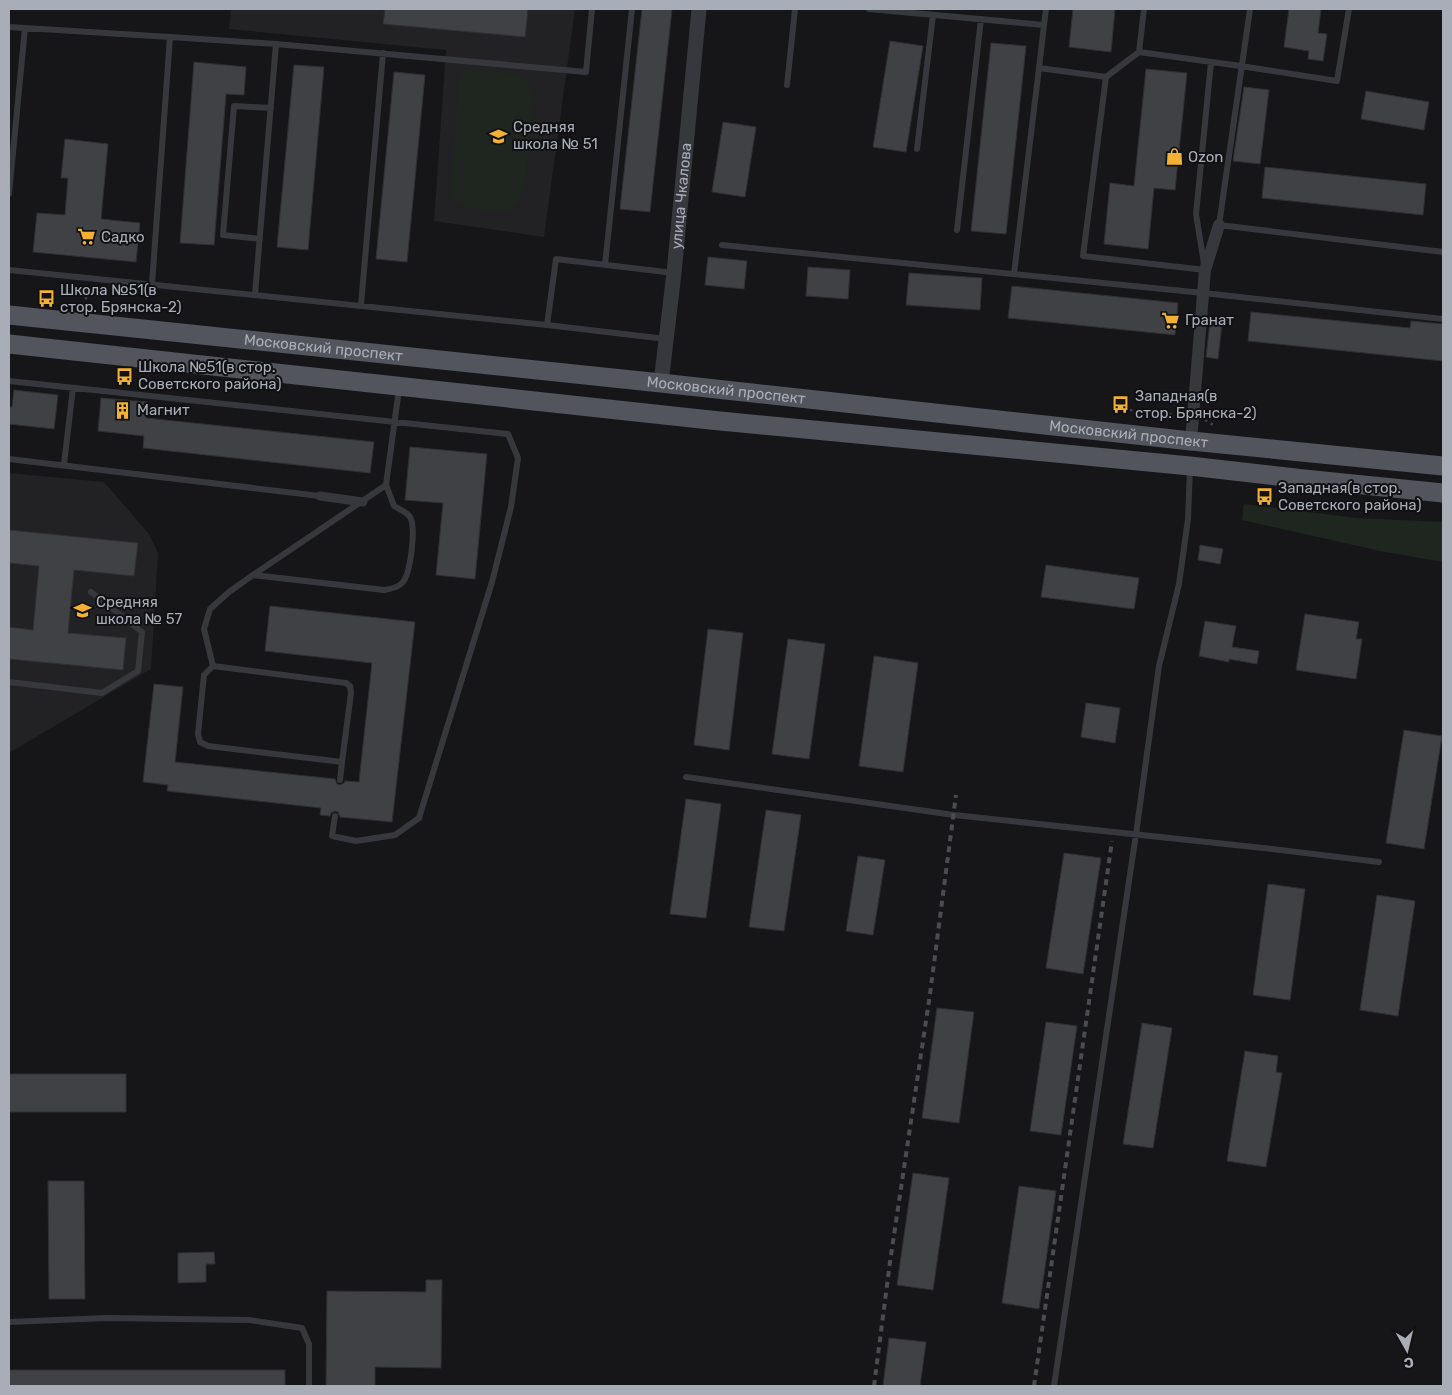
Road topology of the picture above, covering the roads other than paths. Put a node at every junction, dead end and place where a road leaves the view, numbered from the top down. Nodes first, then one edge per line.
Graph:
1 (592, 9) edge
2 (632, 9) edge
3 (699, 9) edge
4 (796, 9) edge
5 (869, 9) edge
6 (1046, 9) edge
7 (1144, 9) edge
8 (1250, 9) edge
9 (1349, 9) edge
10 (933, 15) junction
11 (981, 20) junction
12 (1044, 26) junction
13 (9, 27) edge
14 (25, 28) junction
15 (170, 37) junction
16 (276, 44) junction
17 (1139, 52) junction
18 (383, 53) junction
19 (1212, 62) junction
20 (1241, 66) junction
21 (1039, 68) junction
22 (1106, 77) junction
23 (787, 85) dead end
24 (271, 108) junction
25 (918, 149) dead end
26 (9, 194) edge
27 (1219, 225) junction
28 (957, 230) dead end
29 (260, 238) junction
30 (722, 246) dead end
31 (1443, 252) edge
32 (605, 265) junction
33 (9, 270) edge
34 (1205, 270) junction
35 (674, 272) junction
36 (1014, 274) junction
37 (152, 284) junction
38 (1203, 293) junction
39 (255, 294) junction
40 (361, 305) junction
41 (9, 315) edge
42 (1443, 319) edge
43 (547, 325) junction
44 (667, 339) junction
45 (9, 344) edge
46 (402, 357) junction
47 (9, 381) edge
48 (661, 383) junction
49 (399, 386) junction
50 (73, 388) junction
51 (395, 421) junction
52 (1191, 441) junction
53 (9, 459) edge
54 (64, 464) junction
55 (1190, 466) junction
56 (1443, 466) edge
57 (386, 485) junction
58 (1443, 493) edge
59 (320, 496) joint
60 (363, 502) junction
61 (253, 575) junction
62 (91, 592) dead end
63 (212, 666) junction
64 (9, 682) edge
65 (342, 762) junction
66 (686, 777) dead end
67 (340, 780) dead end
68 (335, 816) dead end
69 (1136, 834) junction
70 (1379, 862) dead end
71 (9, 1322) edge
72 (309, 1386) edge
73 (1054, 1386) edge

1 - 18 lane
2 - 32 lane
3 - 35 street, улица Чкалова
4 - 23 lane
5 - 10 lane
6 - 12 lane
7 - 17 lane
8 - 20 lane
9 - 20 lane
10 - 11 lane
10 - 25 lane
11 - 12 lane
11 - 28 lane
12 - 21 lane
13 - 14 lane
14 - 15 lane
14 - 26 lane
15 - 16 lane
15 - 37 lane
16 - 18 lane
16 - 24 lane
17 - 19 lane
17 - 22 lane
18 - 40 lane
19 - 20 lane
19 - 34 lane
20 - 27 lane
21 - 22 lane
21 - 36 lane
22 - 34 lane
24 - 29 lane
24 - 29 lane
27 - 31 lane
27 - 34 street
29 - 39 lane
30 - 36 lane
32 - 35 lane
32 - 43 lane
33 - 37 lane
34 - 38 street
35 - 44 street, улица Чкалова
36 - 38 lane
37 - 39 lane
38 - 42 lane
38 - 52 street
39 - 40 lane
40 - 43 lane
41 - 46 main road, Московский проспект
43 - 44 lane
44 - 48 street, улица Чкалова
45 - 49 main road, Московский проспект
46 - 48 main road, Московский проспект
46 - 49 main road
47 - 50 lane
48 - 52 main road, Московский проспект
49 - 51 lane
49 - 55 main road, Московский проспект
50 - 51 lane
50 - 54 lane
51 - 57 lane
51 - 68 lane
52 - 56 main road, Московский проспект
53 - 54 lane
54 - 59 lane
55 - 58 main road, Московский проспект
55 - 69 lane
57 - 60 lane
57 - 61 lane
59 - 60 street
60 - 61 lane
61 - 63 lane
62 - 64 lane
63 - 65 lane
63 - 65 lane
65 - 67 lane
66 - 69 lane
69 - 70 lane
69 - 73 lane
71 - 72 lane

